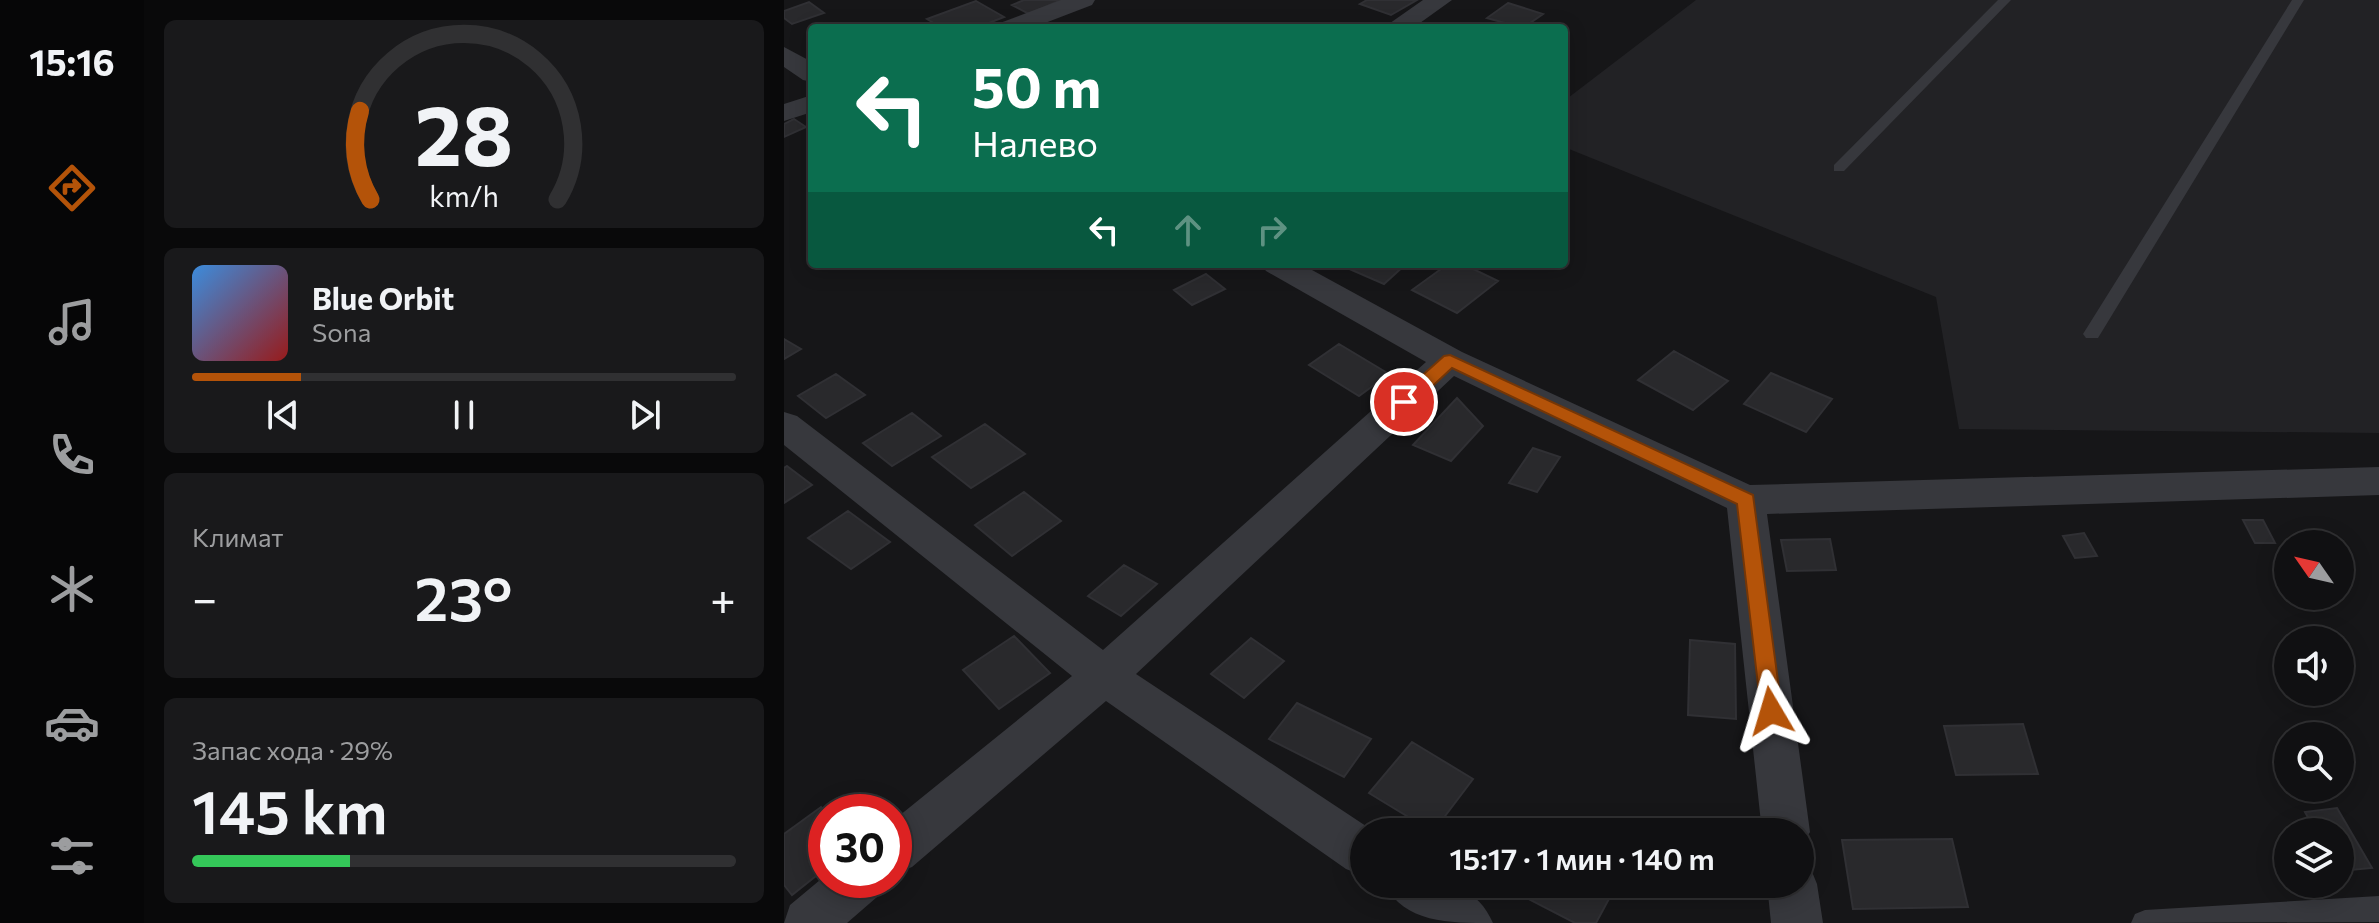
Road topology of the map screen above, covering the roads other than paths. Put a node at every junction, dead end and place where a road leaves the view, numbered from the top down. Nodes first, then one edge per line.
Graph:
1 (1083, 0) edge
2 (1440, 0) edge
3 (2005, 0) edge
4 (2298, 0) edge
5 (1020, 24) edge
6 (1402, 24) edge
7 (784, 55) edge
8 (808, 71) edge
9 (808, 104) edge
10 (784, 113) edge
11 (1839, 168) dead end
12 (1284, 268) edge
13 (2092, 334) dead end
14 (1450, 360) junction
15 (784, 425) edge
16 (2379, 481) edge
17 (1746, 500) junction
18 (1104, 676) junction
19 (1784, 818) edge
20 (912, 836) edge
21 (1350, 843) edge
22 (838, 898) edge
23 (1430, 898) edge
24 (1794, 898) edge
25 (2379, 909) edge
26 (808, 923) edge
27 (1467, 923) edge
28 (1797, 923) edge
29 (2145, 923) edge

1 - 5 street
2 - 6 street
3 - 11 lane
4 - 13 lane
7 - 8 street
9 - 10 street
12 - 14 street
14 - 17 street
14 - 18 street
15 - 18 street
16 - 17 street
17 - 19 street
18 - 20 street
18 - 21 street
22 - 26 street
23 - 27 street
24 - 28 street
25 - 29 lane

